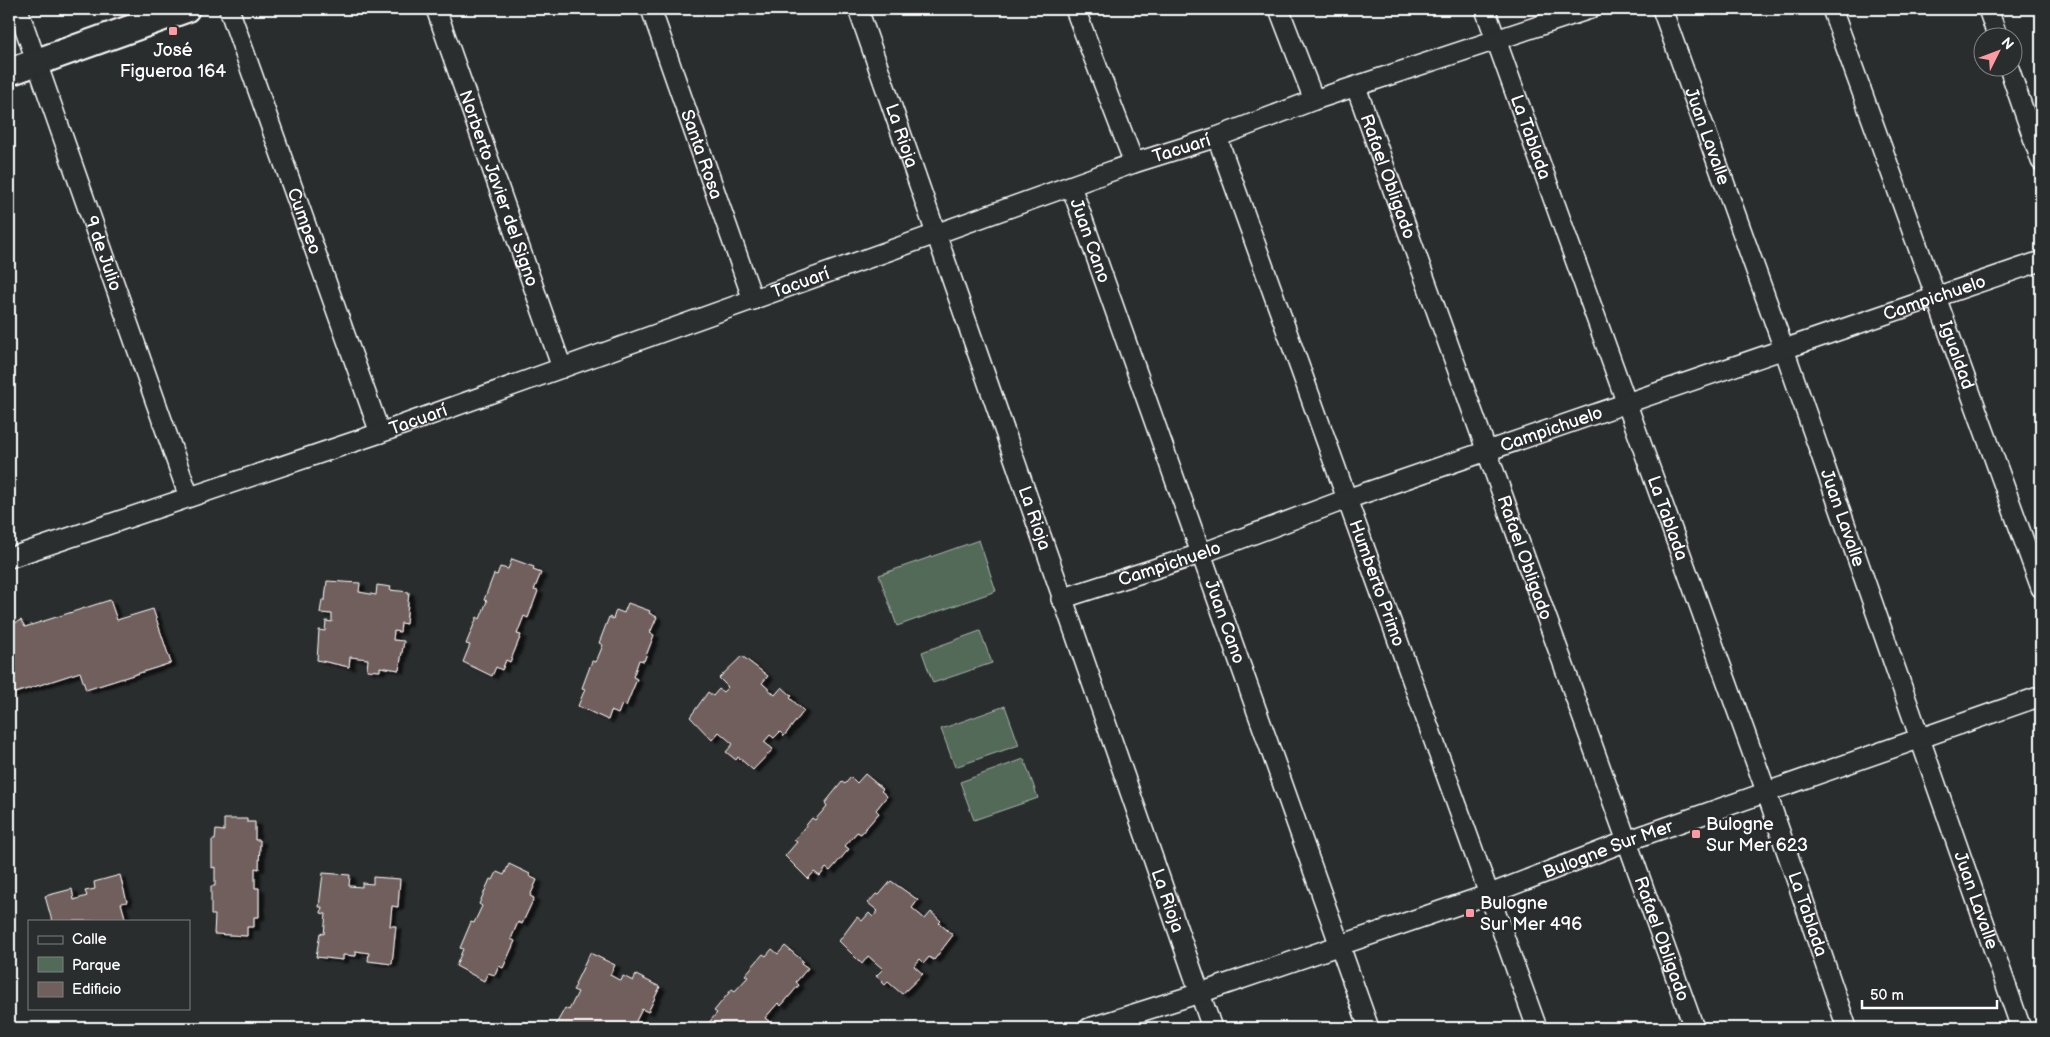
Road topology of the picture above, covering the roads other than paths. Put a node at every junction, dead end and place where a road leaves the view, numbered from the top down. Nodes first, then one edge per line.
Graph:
1 (18, 9) edge
2 (186, 9) edge
3 (230, 9) edge
4 (436, 9) edge
5 (651, 9) edge
6 (858, 9) edge
7 (1075, 9) edge
8 (1279, 9) edge
9 (1485, 9) edge
10 (1590, 9) edge
11 (1662, 9) edge
12 (1832, 9) edge
13 (1988, 9) edge
14 (1995, 28) edge
15 (1496, 42) junction
16 (37, 62) junction
17 (9, 72) edge
18 (2012, 78) edge
19 (1356, 87) junction
20 (1314, 100) junction
21 (1217, 137) junction
22 (2041, 161) edge
23 (1134, 163) junction
24 (1071, 186) junction
25 (935, 235) junction
26 (2041, 261) edge
27 (1936, 297) junction
28 (753, 300) junction
29 (1784, 349) junction
30 (562, 368) junction
31 (1626, 402) junction
32 (380, 433) junction
33 (1488, 450) junction
34 (189, 497) junction
35 (1347, 499) junction
36 (1200, 554) junction
37 (10, 555) edge
38 (2041, 588) edge
39 (1061, 599) junction
40 (2041, 696) edge
41 (1920, 738) junction
42 (1766, 791) junction
43 (1627, 841) junction
44 (1490, 894) junction
45 (1340, 946) junction
46 (1200, 993) junction
47 (1089, 1028) edge
48 (1212, 1028) edge
49 (1369, 1028) edge
50 (1537, 1028) edge
51 (1694, 1028) edge
52 (1847, 1028) edge
53 (2021, 1028) edge

1 - 16 street, 9 de Julio
2 - 16 main road
3 - 32 street, Cumpeo
4 - 30 street, Norberto Javier del Signo
5 - 28 street, Santa Rosa
6 - 25 street, La Rioja
7 - 23 street
8 - 20 street
9 - 15 street, La Tablada
10 - 15 street, Tacuarí
11 - 29 street, Juan Lavalle
12 - 27 street, Igualdad
13 - 14 street
15 - 19 street, Tacuarí
15 - 31 street, La Tablada
16 - 17 main road
16 - 34 street, 9 de Julio
18 - 22 street
19 - 20 street, Tacuarí
19 - 33 street, Rafael Obligado
20 - 21 street, Tacuarí
21 - 23 street, Tacuarí
21 - 35 street, Humberto Primo
23 - 24 street, Tacuarí
24 - 25 street, Tacuarí
24 - 36 street, Juan Cano
25 - 28 street, Tacuarí
25 - 39 street, La Rioja
26 - 27 street, Campichuelo
27 - 29 street, Campichuelo
27 - 38 street, Igualdad
28 - 30 street, Tacuarí
29 - 31 street, Campichuelo
29 - 41 street, Juan Lavalle
30 - 32 street, Tacuarí
31 - 33 street, Campichuelo
31 - 42 street, La Tablada
32 - 34 street, Tacuarí
33 - 35 street, Campichuelo
33 - 43 street, Rafael Obligado
34 - 37 street, Tacuarí
35 - 36 street, Campichuelo
35 - 44 street, Humberto Primo
36 - 39 street, Campichuelo
36 - 45 street, Juan Cano
39 - 46 street, La Rioja
40 - 41 street, Bulogne Sur Mer
41 - 42 street, Bulogne Sur Mer
41 - 53 street, Juan Lavalle
42 - 43 street, Bulogne Sur Mer
42 - 52 street, La Tablada
43 - 44 street, Bulogne Sur Mer
43 - 51 street, Rafael Obligado
44 - 45 street, Bulogne Sur Mer
44 - 50 street, Humberto Primo
45 - 46 street, Bulogne Sur Mer
45 - 49 street, Juan Cano
46 - 47 street, Bulogne Sur Mer
46 - 48 street, La Rioja

